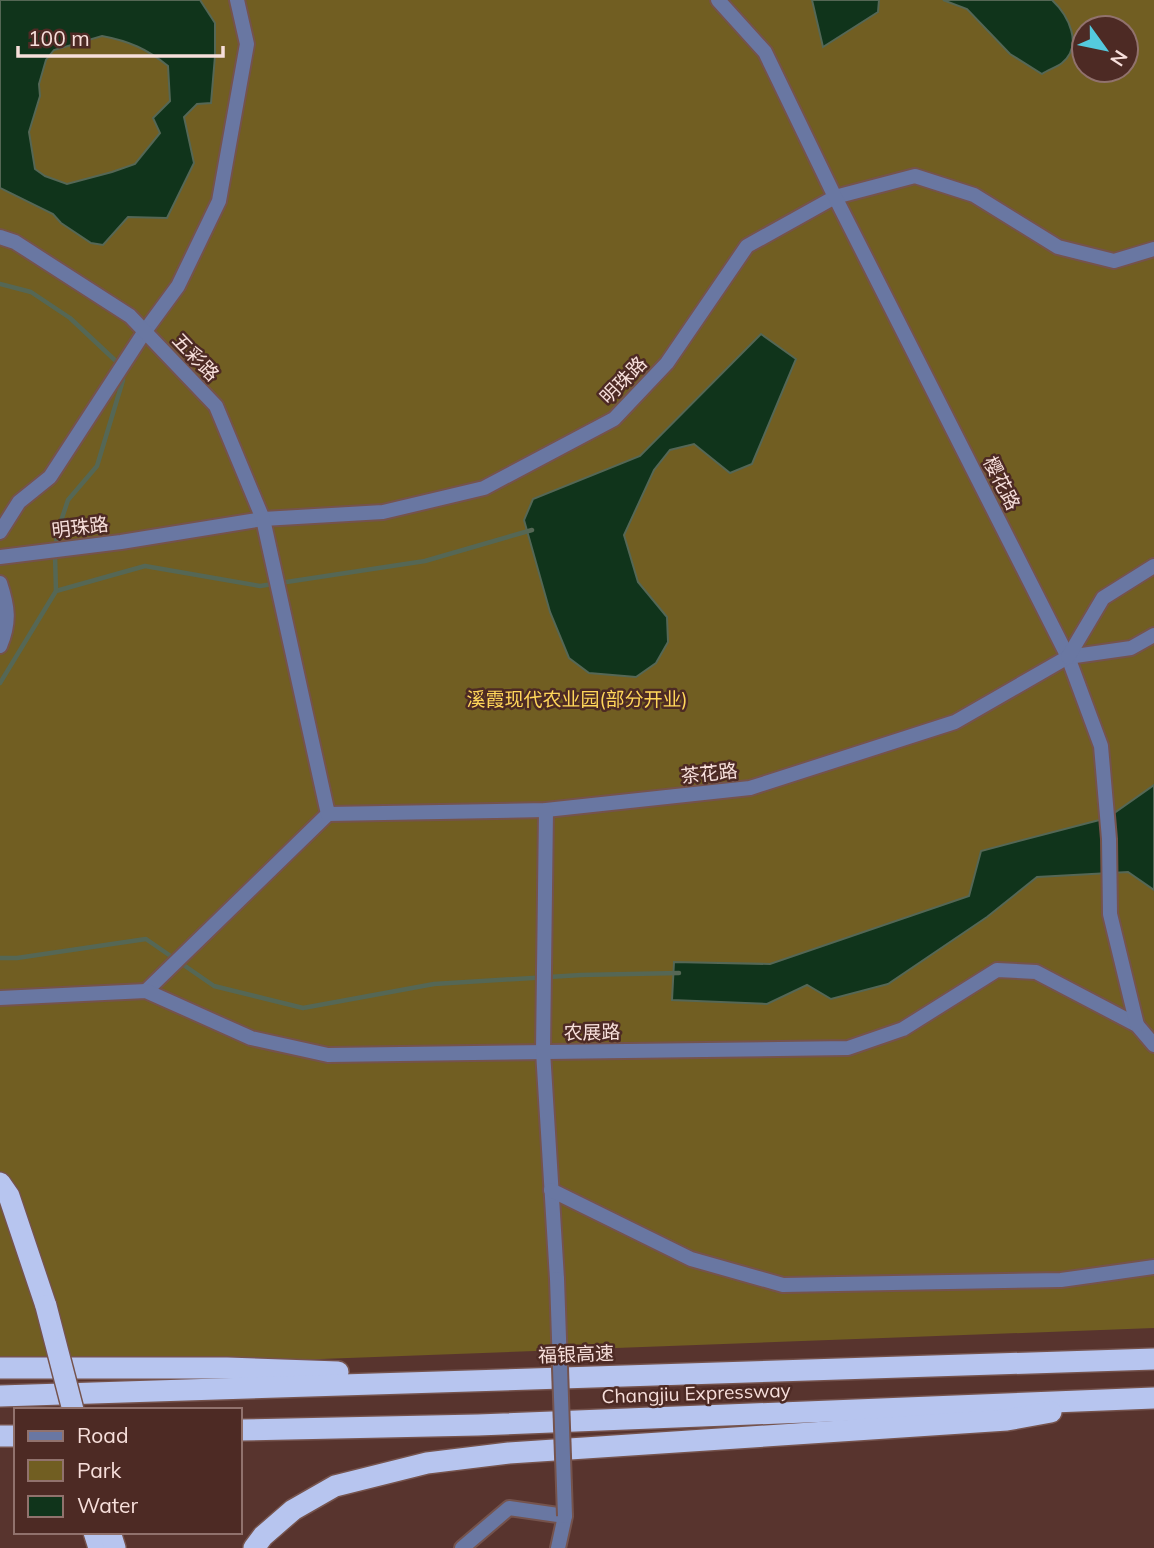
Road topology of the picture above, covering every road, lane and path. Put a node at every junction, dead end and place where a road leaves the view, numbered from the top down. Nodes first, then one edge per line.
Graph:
1 (237, 0) edge
2 (718, 0) edge
3 (835, 197) junction
4 (0, 237) edge
5 (1154, 250) edge
6 (145, 331) junction
7 (263, 519) junction
8 (0, 532) edge
9 (0, 556) edge
10 (1154, 566) edge
11 (0, 583) edge
12 (1154, 635) edge
13 (0, 646) edge
14 (1068, 657) junction
15 (546, 810) junction
16 (328, 814) junction
17 (146, 991) junction
18 (0, 998) edge
19 (1137, 1025) junction
20 (1154, 1045) edge
21 (543, 1051) junction
22 (0, 1182) edge
23 (551, 1190) junction
24 (0, 1214) edge
25 (1154, 1267) edge
26 (39, 1308) junction
27 (1154, 1359) edge
28 (0, 1368) edge
29 (526, 1379) junction
30 (0, 1396) edge
31 (1154, 1398) edge
32 (1120, 1399) junction
33 (59, 1408) edge
34 (72, 1408) edge
35 (242, 1430) edge
36 (565, 1516) junction
37 (254, 1548) edge
38 (462, 1548) edge
39 (558, 1548) edge

1 - 6 street
2 - 3 street, 樱花路
3 - 5 street, 明珠路
3 - 7 street, 明珠路
3 - 14 street, 樱花路
4 - 6 street, 五彩路
6 - 7 street, 五彩路
6 - 8 street
7 - 9 street, 明珠路
7 - 16 street, 五彩路
10 - 14 street
11 - 13 street
12 - 14 street
14 - 15 street, 茶花路
14 - 19 street, 樱花路
15 - 16 street, 茶花路
15 - 21 street
16 - 17 street
17 - 18 street, 农展路
17 - 21 street, 农展路
19 - 20 street, 农展路
19 - 21 street, 农展路
21 - 23 street
22 - 26 highway
23 - 25 street
23 - 36 street, bridge
24 - 26 highway
26 - 33 highway
26 - 34 highway, bridge
27 - 29 highway, 福银高速
28 - 29 highway
29 - 30 highway, 福银高速
31 - 32 highway, Changjiu Expressway
32 - 35 highway, Changjiu Expressway
32 - 37 highway
36 - 38 street
36 - 39 street

